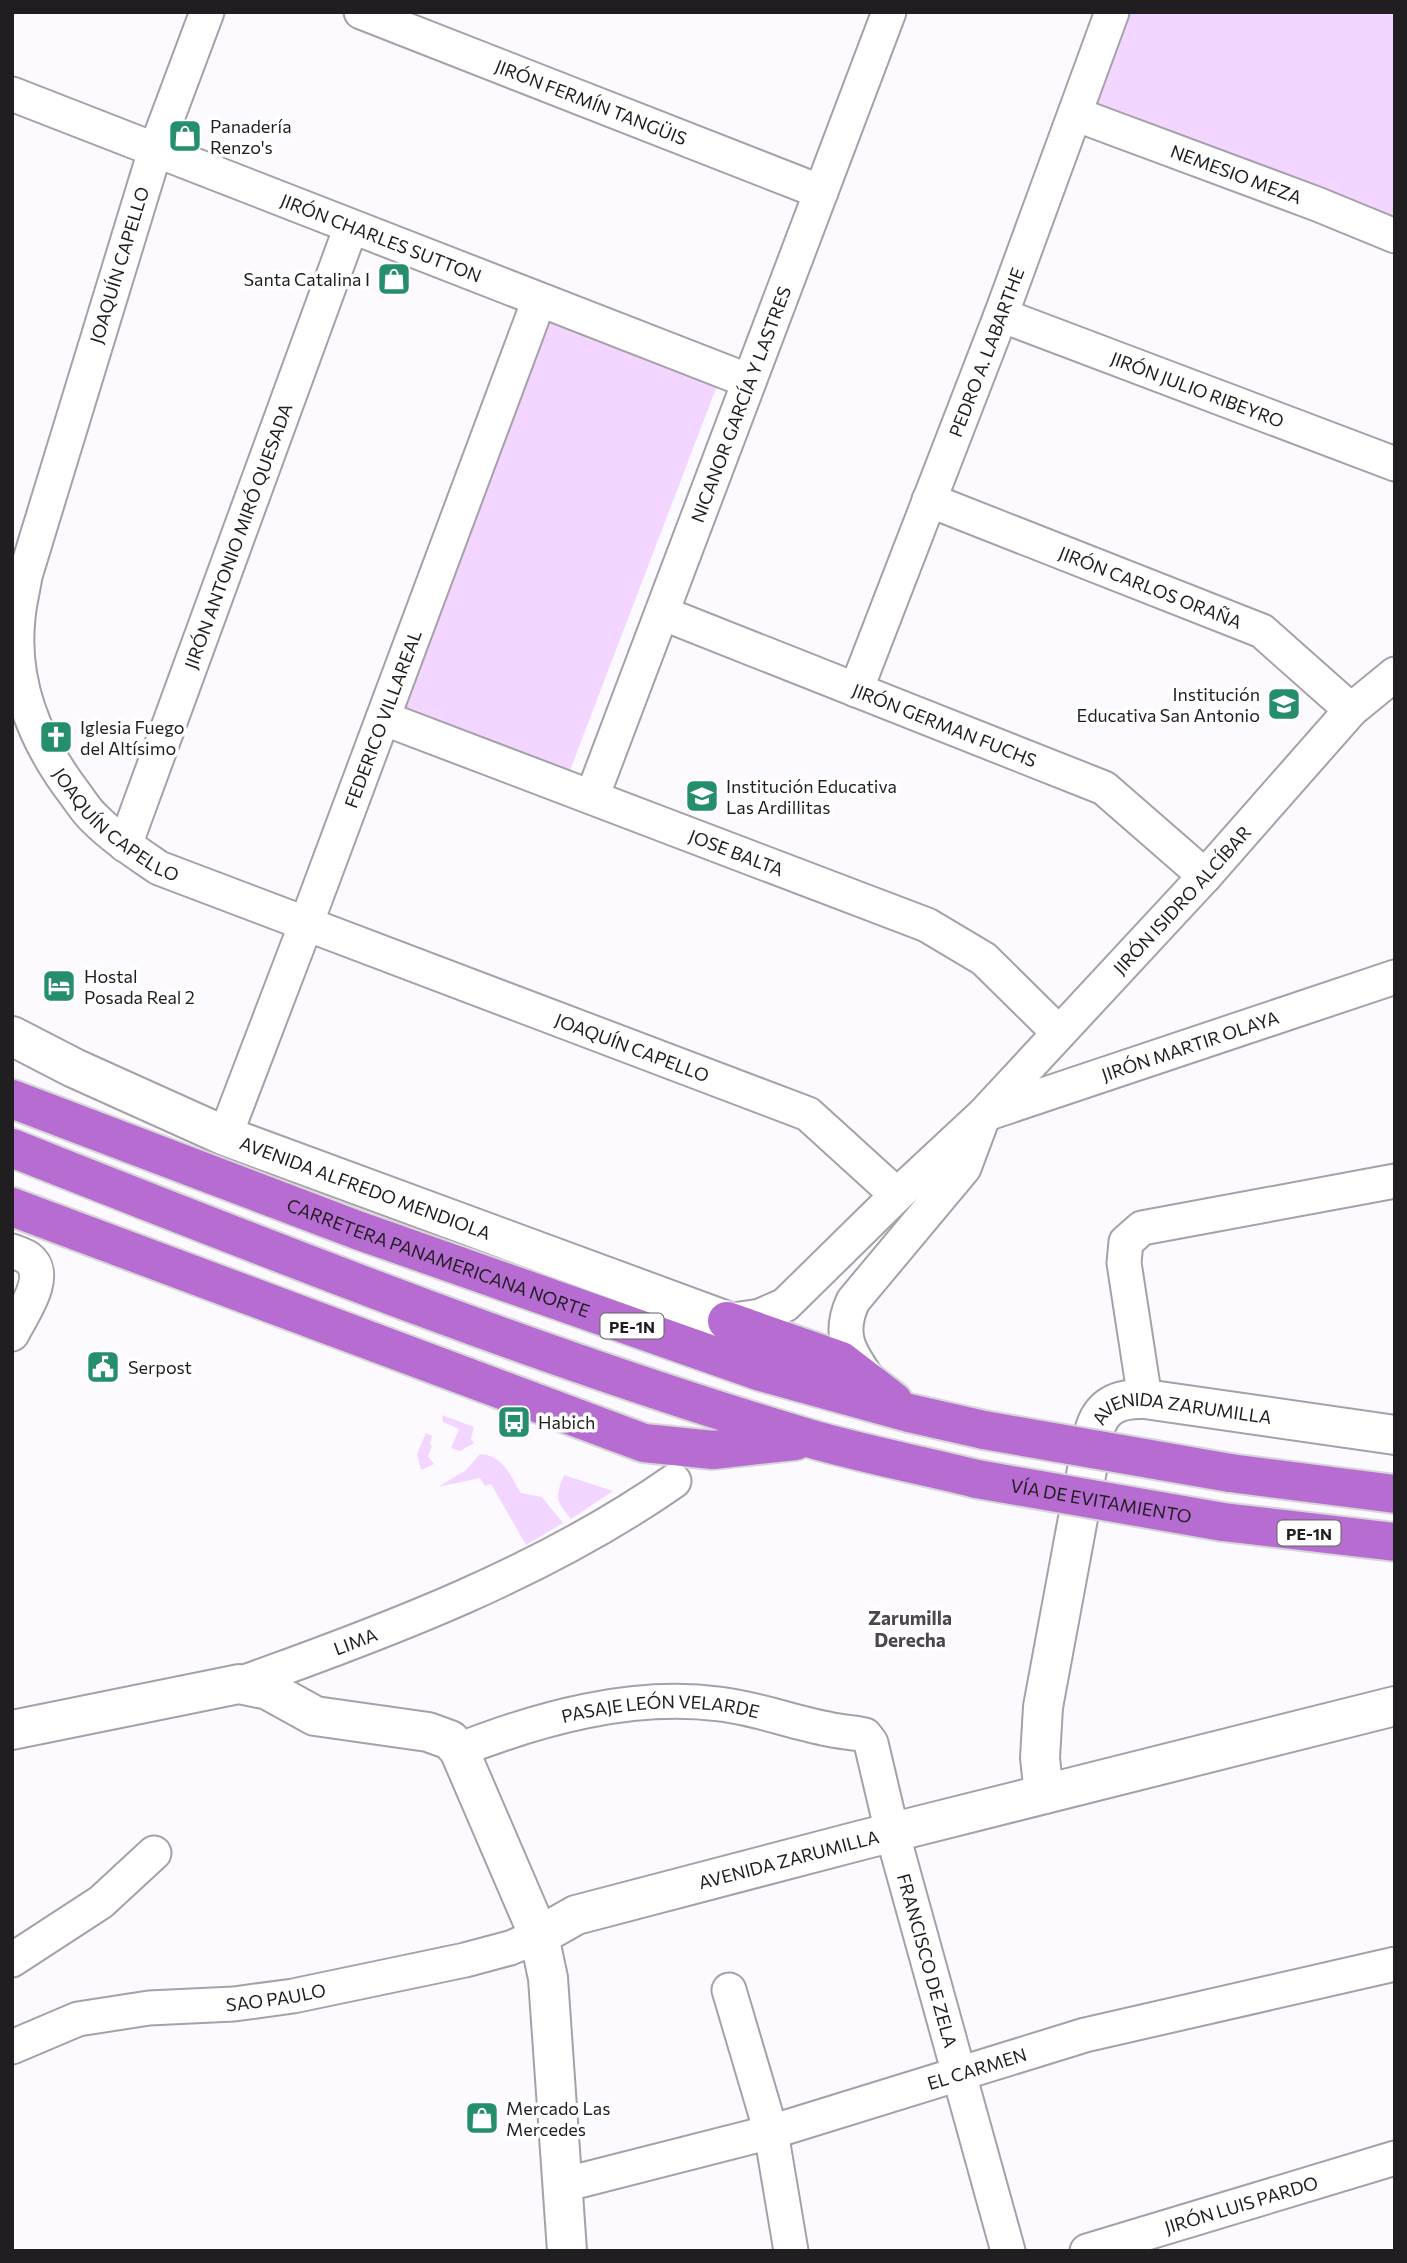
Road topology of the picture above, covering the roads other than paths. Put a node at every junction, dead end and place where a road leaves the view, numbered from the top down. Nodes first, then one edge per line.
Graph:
1 (206, 12) edge
2 (361, 12) edge
3 (888, 12) edge
4 (1112, 12) edge
5 (12, 94) edge
6 (1075, 114) junction
7 (155, 151) junction
8 (821, 192) junction
9 (351, 227) junction
10 (1395, 236) edge
11 (539, 300) junction
12 (1001, 316) junction
13 (749, 381) junction
14 (1395, 464) edge
15 (929, 500) junction
16 (662, 613) junction
17 (1390, 676) edge
18 (856, 690) junction
19 (1351, 710) junction
20 (383, 718) junction
21 (592, 797) junction
22 (125, 845) junction
23 (1205, 876) junction
24 (306, 923) junction
25 (1395, 977) edge
26 (1059, 1033) junction
27 (12, 1036) edge
28 (12, 1100) edge
29 (984, 1115) junction
30 (225, 1136) junction
31 (12, 1148) edge
32 (1395, 1181) edge
33 (897, 1195) junction
34 (12, 1207) edge
35 (12, 1251) edge
36 (727, 1321) junction
37 (12, 1334) edge
38 (873, 1386) junction
39 (1146, 1399) junction
40 (909, 1413) junction
41 (1395, 1435) edge
42 (811, 1439) junction
43 (674, 1481) dead end
44 (1395, 1494) edge
45 (1395, 1542) edge
46 (239, 1684) junction
47 (1395, 1706) edge
48 (12, 1730) edge
49 (864, 1735) joint
50 (459, 1750) junction
51 (1044, 1794) junction
52 (892, 1832) junction
53 (155, 1853) dead end
54 (539, 1936) junction
55 (12, 1960) edge
56 (1395, 1964) edge
57 (729, 1990) dead end
58 (12, 2047) edge
59 (959, 2073) junction
60 (771, 2132) junction
61 (1395, 2158) edge
62 (563, 2185) junction
63 (1149, 2241) edge
64 (567, 2251) edge
65 (791, 2251) edge
66 (1008, 2251) edge
67 (1087, 2251) edge

1 - 7 street, JOAQUÍN CAPELLO
2 - 8 street, JIRÓN FERMÍN TANGÜIS
3 - 8 street, NICANOR GARCÍA Y LASTRES
4 - 6 street, PEDRO A. LABARTHE
5 - 7 street, JIRÓN CHARLES SUTTON
6 - 10 street, NEMESIO MEZA
6 - 12 street, PEDRO A. LABARTHE
7 - 9 street, JIRÓN CHARLES SUTTON
7 - 22 street, JOAQUÍN CAPELLO
8 - 13 street, NICANOR GARCÍA Y LASTRES
9 - 11 street, JIRÓN CHARLES SUTTON
9 - 22 street, JIRÓN ANTONIO MIRÓ QUESADA
11 - 13 street, JIRÓN CHARLES SUTTON
11 - 20 street, FEDERICO VILLAREAL
12 - 14 street, JIRÓN JULIO RIBEYRO
12 - 15 street, PEDRO A. LABARTHE
13 - 16 street, NICANOR GARCÍA Y LASTRES
15 - 18 street, PEDRO A. LABARTHE
15 - 19 street, JIRÓN CARLOS ORAÑA
16 - 18 street, JIRÓN GERMAN FUCHS
16 - 21 street, NICANOR GARCÍA Y LASTRES
17 - 19 street, JIRÓN ISIDRO ALCÍBAR
18 - 23 street, JIRÓN GERMAN FUCHS
19 - 23 street, JIRÓN ISIDRO ALCÍBAR
20 - 21 street, JOSE BALTA
20 - 24 street, FEDERICO VILLAREAL
21 - 26 street, JOSE BALTA
22 - 24 street, JOAQUÍN CAPELLO
23 - 26 street, JIRÓN ISIDRO ALCÍBAR
24 - 30 street, FEDERICO VILLAREAL
24 - 33 street, JOAQUÍN CAPELLO
25 - 29 street, JIRÓN MARTIR OLAYA
26 - 29 street, JIRÓN ISIDRO ALCÍBAR
27 - 30 main road, AVENIDA ALFREDO MENDIOLA
28 - 40 highway, CARRETERA PANAMERICANA NORTE / PE-1N
29 - 33 street, JIRÓN ISIDRO ALCÍBAR
29 - 38 street, JIRÓN ISIDRO ALCÍBAR
30 - 36 main road, AVENIDA ALFREDO MENDIOLA
31 - 42 highway, PE-1N
32 - 39 street
33 - 36 street, JIRÓN ISIDRO ALCÍBAR
34 - 42 highway
35 - 37 street
36 - 38 highway
38 - 40 highway
39 - 41 main road, AVENIDA ZARUMILLA
39 - 51 main road, AVENIDA ZARUMILLA
40 - 44 highway, PE-1N, bridge
42 - 45 highway, VÍA DE EVITAMIENTO / PE-1N, bridge
43 - 46 street, LIMA
46 - 48 main road, LIMA
46 - 50 main road
47 - 51 main road, AVENIDA ZARUMILLA
49 - 50 street, PASAJE LEÓN VELARDE
49 - 52 street, FRANCISCO DE ZELA
50 - 54 main road
51 - 52 main road, AVENIDA ZARUMILLA
52 - 54 main road, AVENIDA ZARUMILLA
52 - 59 street, FRANCISCO DE ZELA
53 - 55 street
54 - 58 street, SAO PAULO
54 - 62 main road
56 - 59 street, EL CARMEN
57 - 60 street
59 - 60 street, EL CARMEN
59 - 66 street, FRANCISCO DE ZELA
60 - 62 street, EL CARMEN
60 - 65 street
61 - 63 street, JIRÓN LUIS PARDO
62 - 64 main road
63 - 67 street, JIRÓN LUIS PARDO

